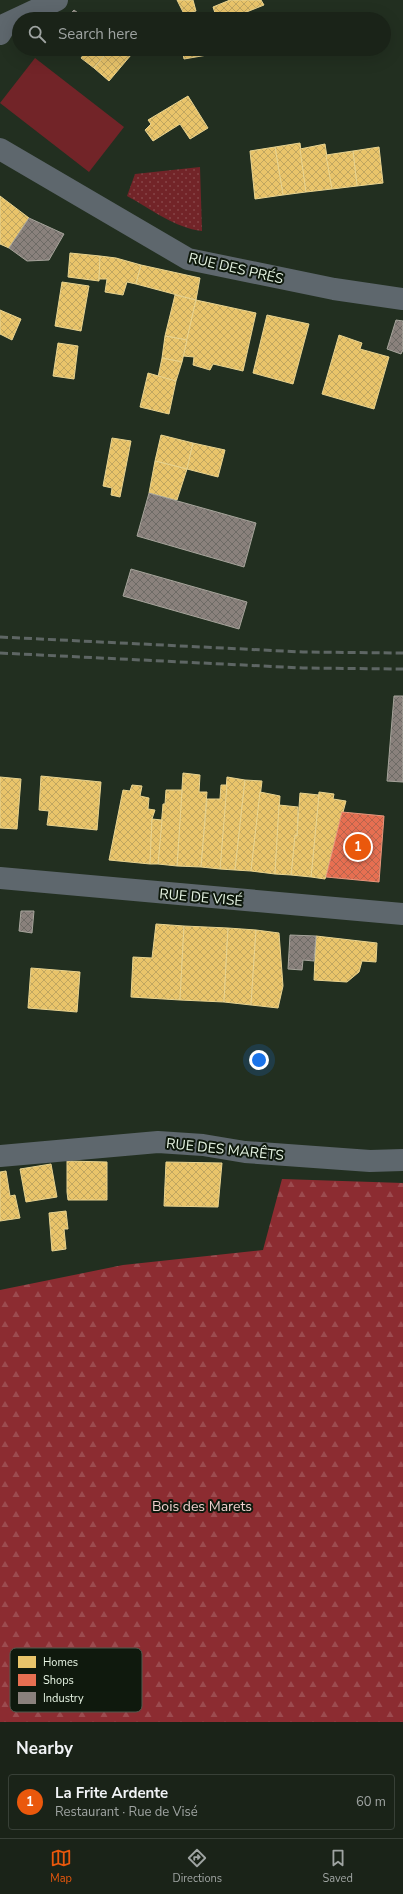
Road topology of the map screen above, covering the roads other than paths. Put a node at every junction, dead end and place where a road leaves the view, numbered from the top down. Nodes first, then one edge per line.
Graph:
1 (57, 0) edge
2 (33, 12) edge
3 (12, 23) edge
4 (2, 28) edge
5 (0, 149) edge
6 (403, 299) edge
7 (0, 878) edge
8 (403, 914) edge
9 (0, 1156) edge
10 (403, 1160) edge

1 - 2 street
3 - 4 street
5 - 6 street, RUE DES PRÉS
7 - 8 street, RUE DE VISÉ
9 - 10 street, RUE DES MARÊTS

